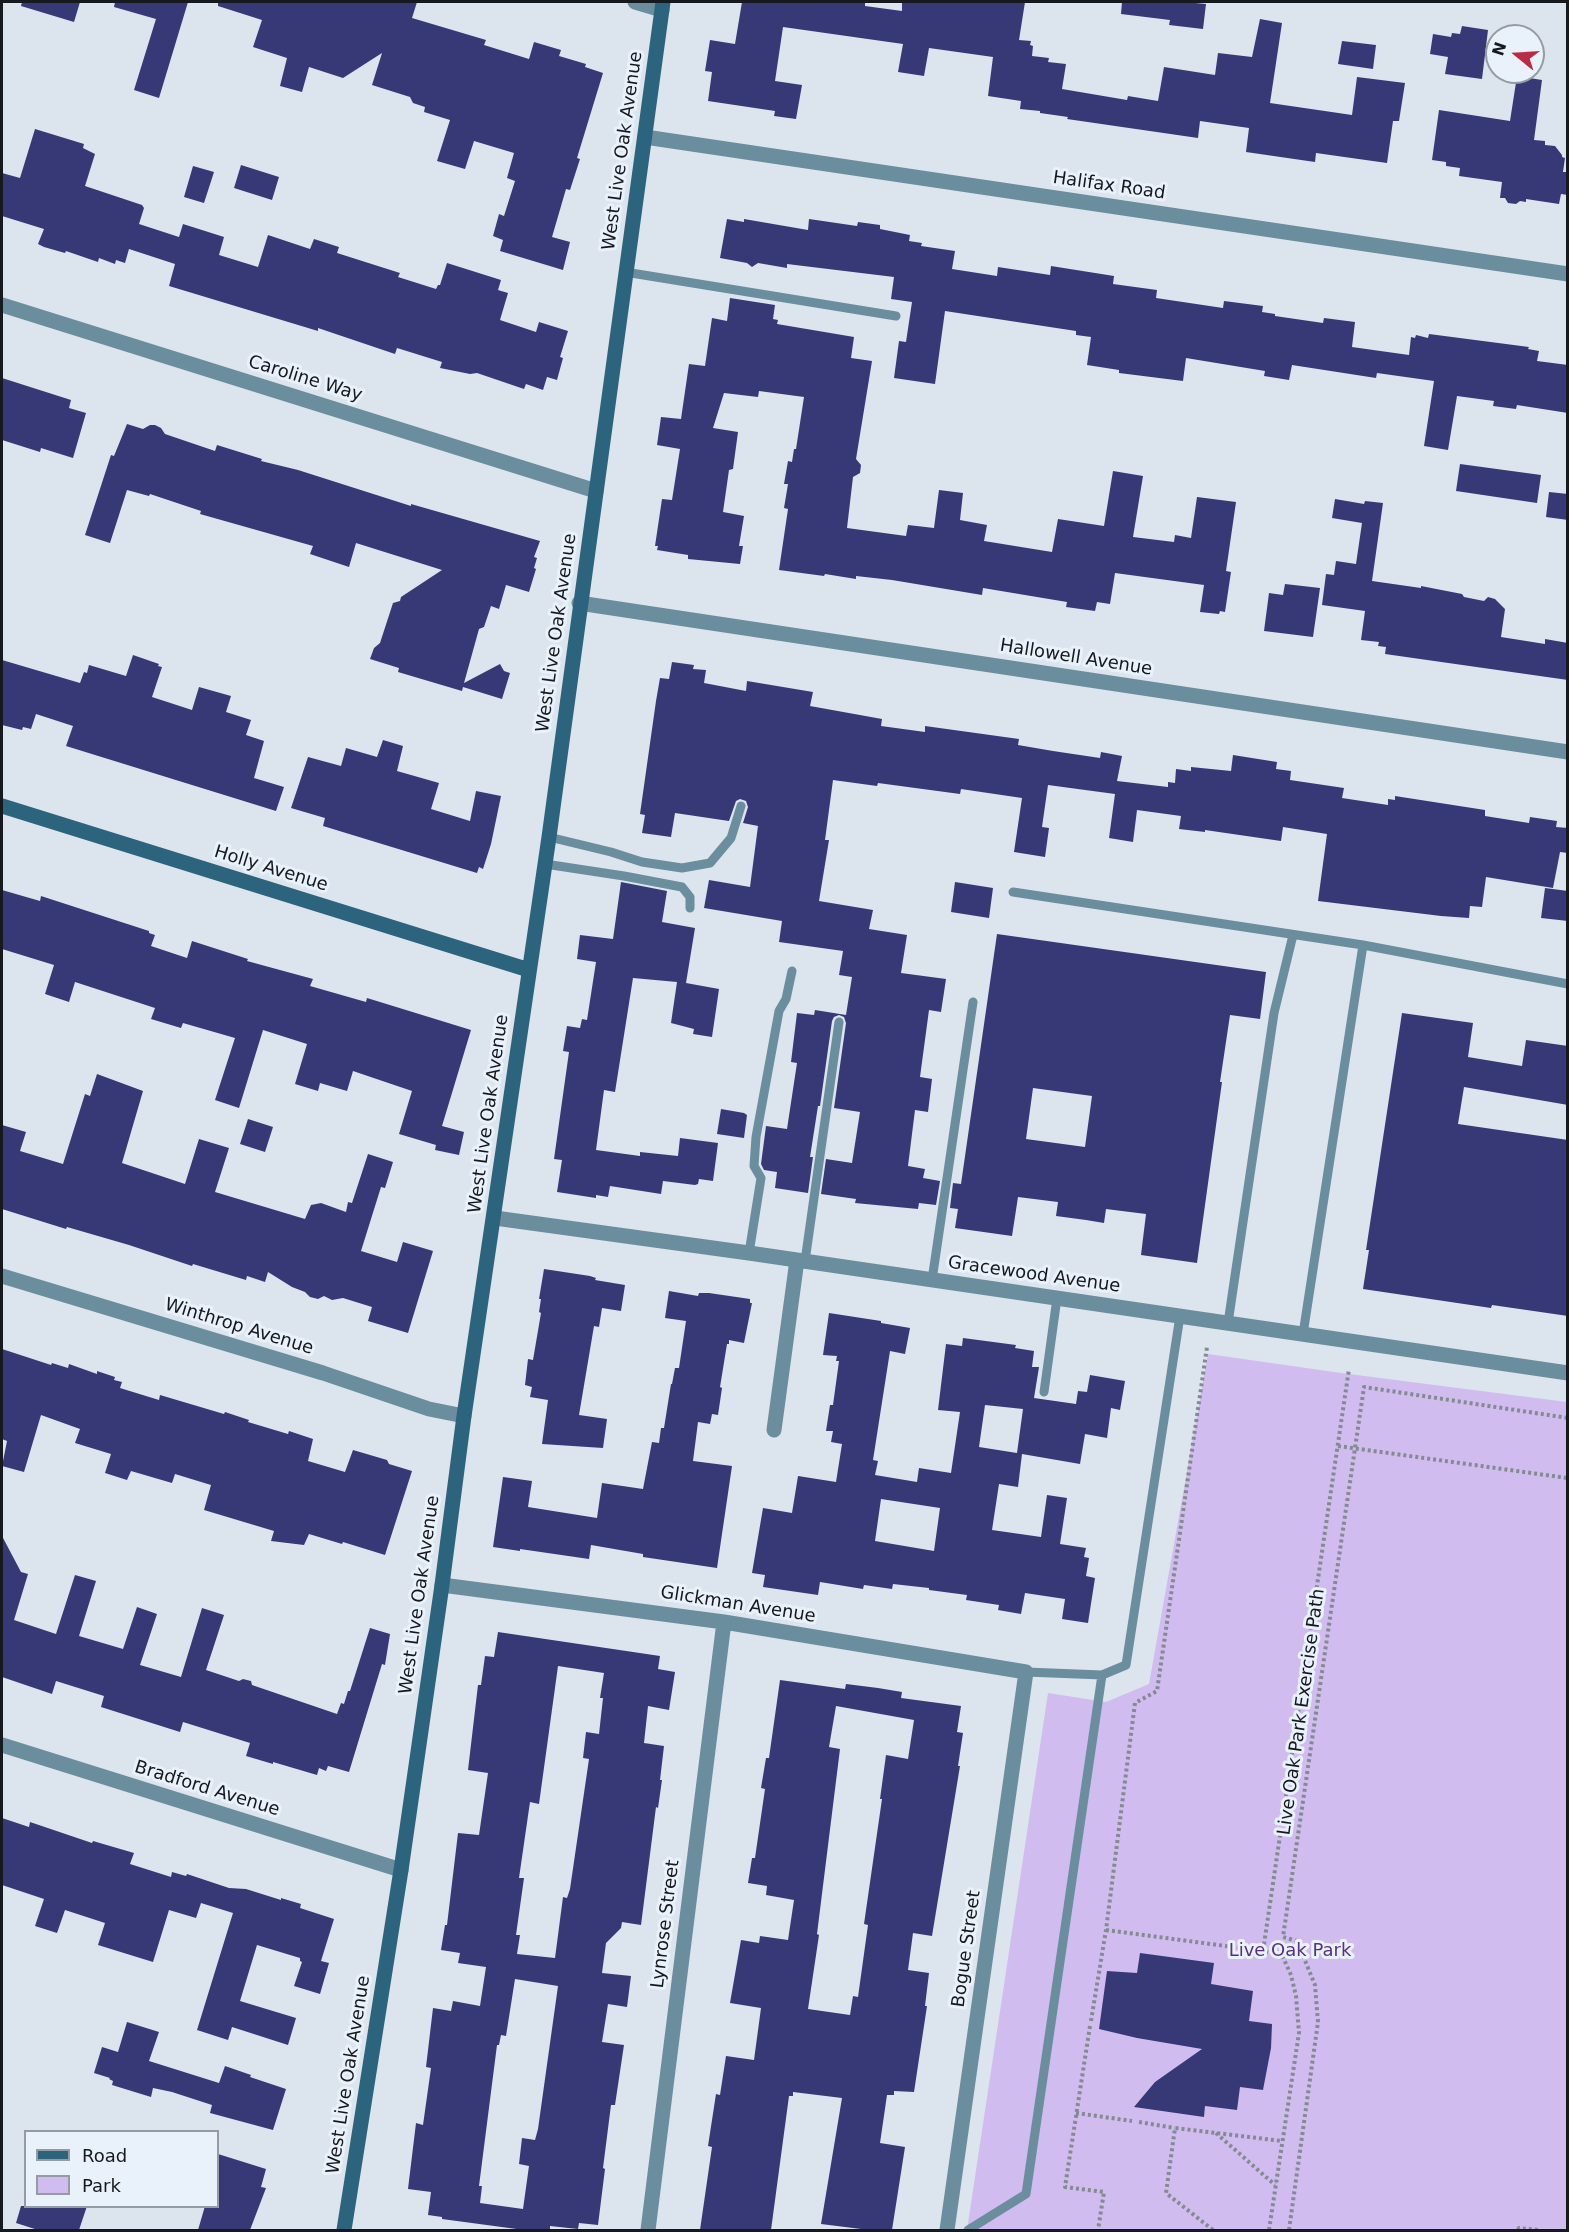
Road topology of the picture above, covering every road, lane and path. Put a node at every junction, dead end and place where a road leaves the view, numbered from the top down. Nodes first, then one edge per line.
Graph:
1 (635, 2) edge
2 (663, 6) edge
3 (645, 137) junction
4 (626, 272) junction
5 (1568, 274) edge
6 (2, 305) edge
7 (896, 316) dead end
8 (596, 490) junction
9 (579, 603) junction
10 (1568, 752) edge
11 (2, 806) edge
12 (741, 806) dead end
13 (549, 837) junction
14 (545, 864) junction
15 (1013, 892) dead end
16 (690, 908) dead end
17 (1293, 935) junction
18 (1363, 945) junction
19 (529, 970) junction
20 (792, 971) dead end
21 (1568, 984) edge
22 (973, 1002) dead end
23 (839, 1022) dead end
24 (495, 1218) junction
25 (749, 1253) junction
26 (801, 1260) junction
27 (2, 1276) edge
28 (932, 1280) junction
29 (1058, 1298) junction
30 (1180, 1316) junction
31 (1228, 1323) junction
32 (1303, 1334) junction
33 (1206, 1347) dead end
34 (1349, 1369) dead end
35 (1568, 1373) edge
36 (1044, 1392) dead end
37 (464, 1416) junction
38 (1568, 1418) edge
39 (774, 1430) dead end
40 (1338, 1446) junction
41 (1355, 1449) junction
42 (1567, 1478) edge
43 (442, 1585) junction
44 (724, 1622) junction
45 (1026, 1672) junction
46 (1102, 1675) junction
47 (2, 1745) edge
48 (401, 1870) junction
49 (1106, 1930) junction
50 (1263, 1952) junction
51 (1076, 2114) junction
52 (1132, 2121) dead end
53 (1139, 2122) dead end
54 (1175, 2128) junction
55 (1215, 2133) junction
56 (1282, 2141) junction
57 (1275, 2185) junction
58 (344, 2230) edge
59 (648, 2230) edge
60 (947, 2230) edge
61 (968, 2230) edge
62 (1098, 2230) edge
63 (1213, 2230) edge
64 (1269, 2230) edge
65 (1289, 2230) edge
66 (1518, 2230) edge
67 (1539, 2230) edge

1 - 2 street
2 - 3 street, West Live Oak Avenue
3 - 4 street, West Live Oak Avenue
3 - 5 street, Halifax Road
4 - 7 lane
4 - 8 street, West Live Oak Avenue
6 - 8 street, Caroline Way
8 - 9 street, West Live Oak Avenue
9 - 10 street, Hallowell Avenue
9 - 13 street, West Live Oak Avenue
11 - 19 street, Holly Avenue
12 - 13 lane
13 - 14 street, West Live Oak Avenue
14 - 16 lane
14 - 19 street, West Live Oak Avenue
15 - 17 lane
17 - 18 lane
17 - 31 lane
18 - 21 lane
18 - 32 lane
19 - 24 street, West Live Oak Avenue
20 - 25 lane
22 - 28 lane
23 - 26 lane
24 - 25 street, Gracewood Avenue
24 - 37 street, West Live Oak Avenue
25 - 26 street, Gracewood Avenue
26 - 28 street, Gracewood Avenue
26 - 39 street
27 - 37 street, Winthrop Avenue
28 - 29 street, Gracewood Avenue
29 - 30 street, Gracewood Avenue
29 - 36 lane
30 - 31 street, Gracewood Avenue
30 - 46 lane
31 - 32 street, Gracewood Avenue
32 - 35 street, Gracewood Avenue
33 - 49 path
34 - 40 path
37 - 43 street, West Live Oak Avenue
38 - 41 path, Live Oak Park Exercise Path
40 - 41 path
40 - 50 path
41 - 42 path
41 - 65 path, Live Oak Park Exercise Path
43 - 44 street, Glickman Avenue
43 - 48 street, West Live Oak Avenue
44 - 45 street, Glickman Avenue
44 - 59 street, Lynrose Street
45 - 46 lane
45 - 60 street, Bogue Street
46 - 61 lane
47 - 48 street, Bradford Avenue
48 - 58 street, West Live Oak Avenue
49 - 50 path
49 - 51 path
50 - 56 path
51 - 52 path
51 - 62 path
53 - 54 path
54 - 55 path
54 - 63 path
55 - 56 path
55 - 57 path
56 - 57 path
57 - 64 path
66 - 67 path

